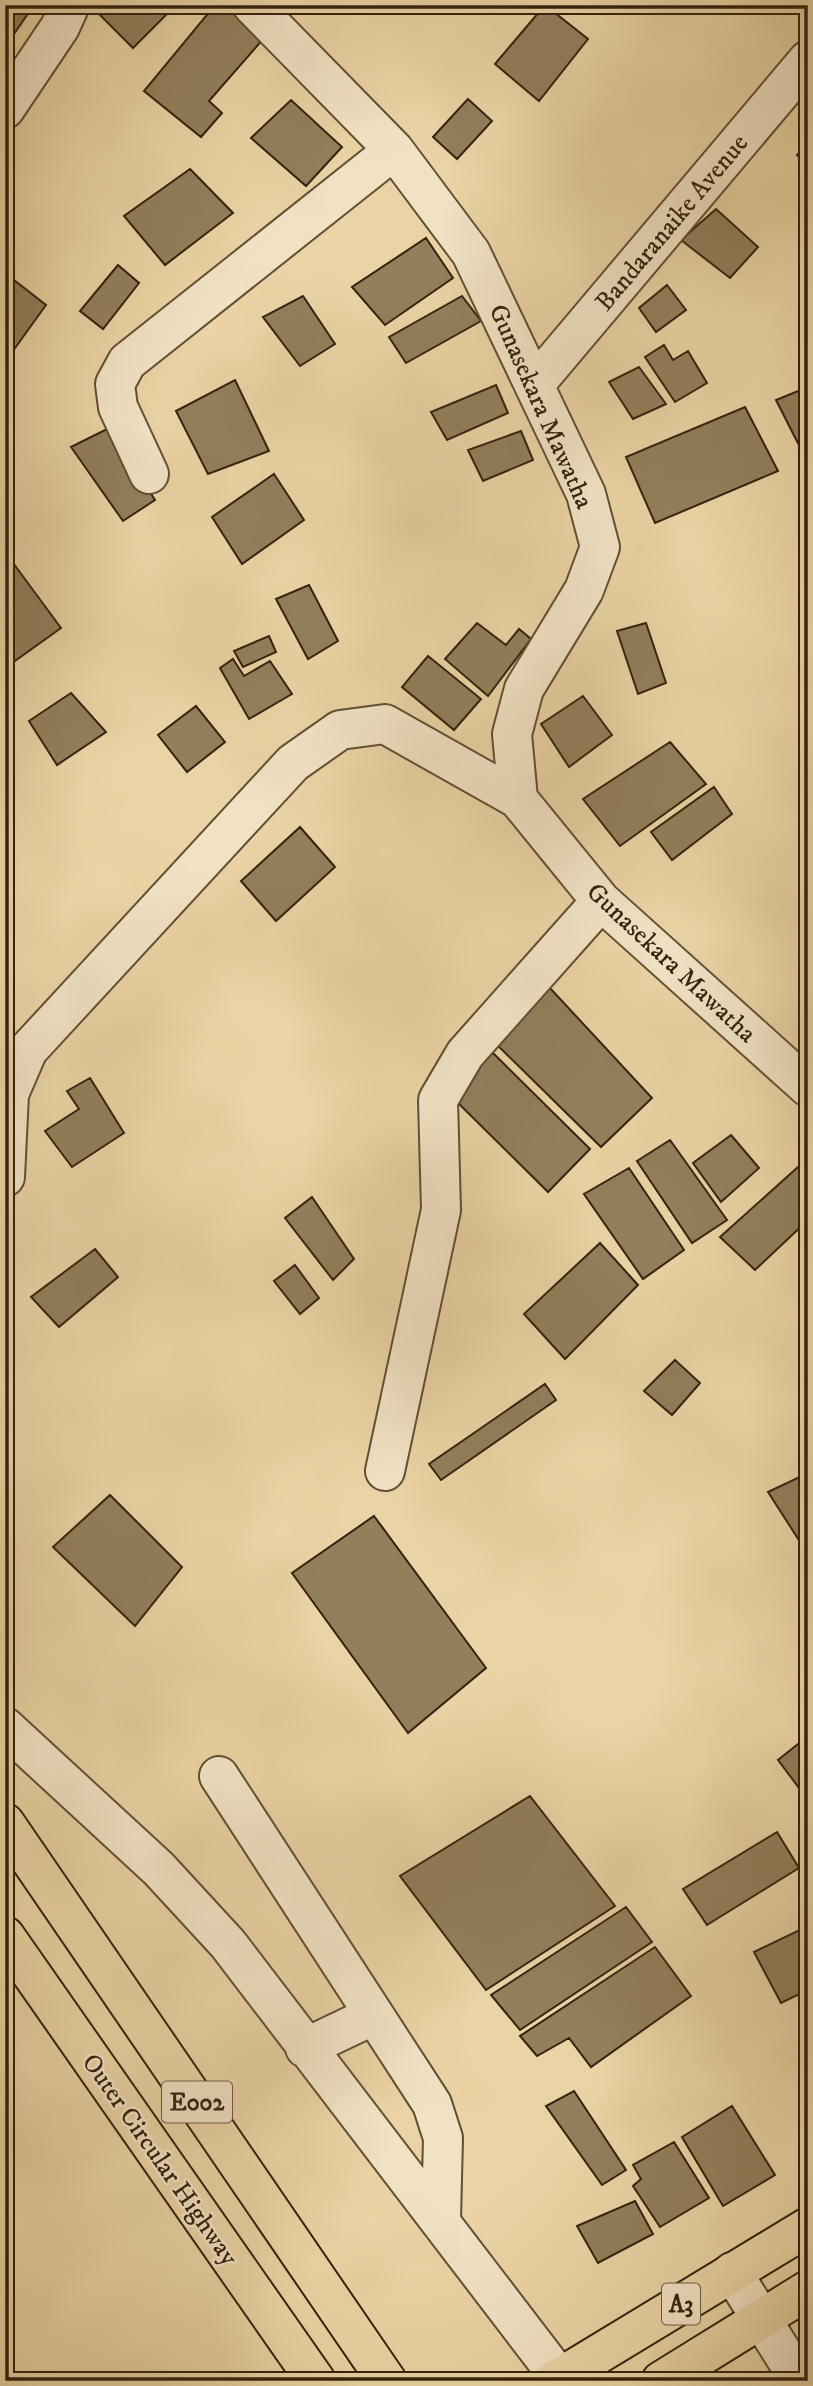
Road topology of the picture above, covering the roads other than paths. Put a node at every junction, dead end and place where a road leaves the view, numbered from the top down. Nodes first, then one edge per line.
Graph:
1 (70, 5) edge
2 (252, 5) edge
3 (808, 61) edge
4 (5, 109) edge
5 (394, 150) junction
6 (535, 384) junction
7 (149, 474) dead end
8 (518, 799) junction
9 (601, 901) junction
10 (808, 1087) edge
11 (5, 1177) edge
12 (384, 1471) dead end
13 (5, 1727) edge
14 (219, 1776) dead end
15 (5, 1823) edge
16 (5, 1936) edge
17 (372, 2016) junction
18 (305, 2048) junction
19 (441, 2220) junction
20 (808, 2227) edge
21 (732, 2272) junction
22 (808, 2290) edge
23 (762, 2318) junction
24 (559, 2379) edge
25 (316, 2381) edge
26 (387, 2381) edge
27 (661, 2381) edge
28 (800, 2381) edge

1 - 4 street
2 - 5 street, Gunasekara Mawatha
3 - 6 street, Bandaranaike Avenue
5 - 6 street, Gunasekara Mawatha
5 - 7 street
6 - 8 street, Gunasekara Mawatha
8 - 9 street, Gunasekara Mawatha
8 - 11 street
9 - 10 street, Gunasekara Mawatha
9 - 12 street
13 - 18 street
14 - 17 street
15 - 26 highway, E002
16 - 25 highway, Outer Circular Highway / E002
17 - 18 street
17 - 19 street
18 - 19 street
19 - 24 street
20 - 21 highway, A3
21 - 23 street
21 - 24 highway, A3
22 - 23 highway, A3
23 - 27 highway, A3
23 - 28 street

